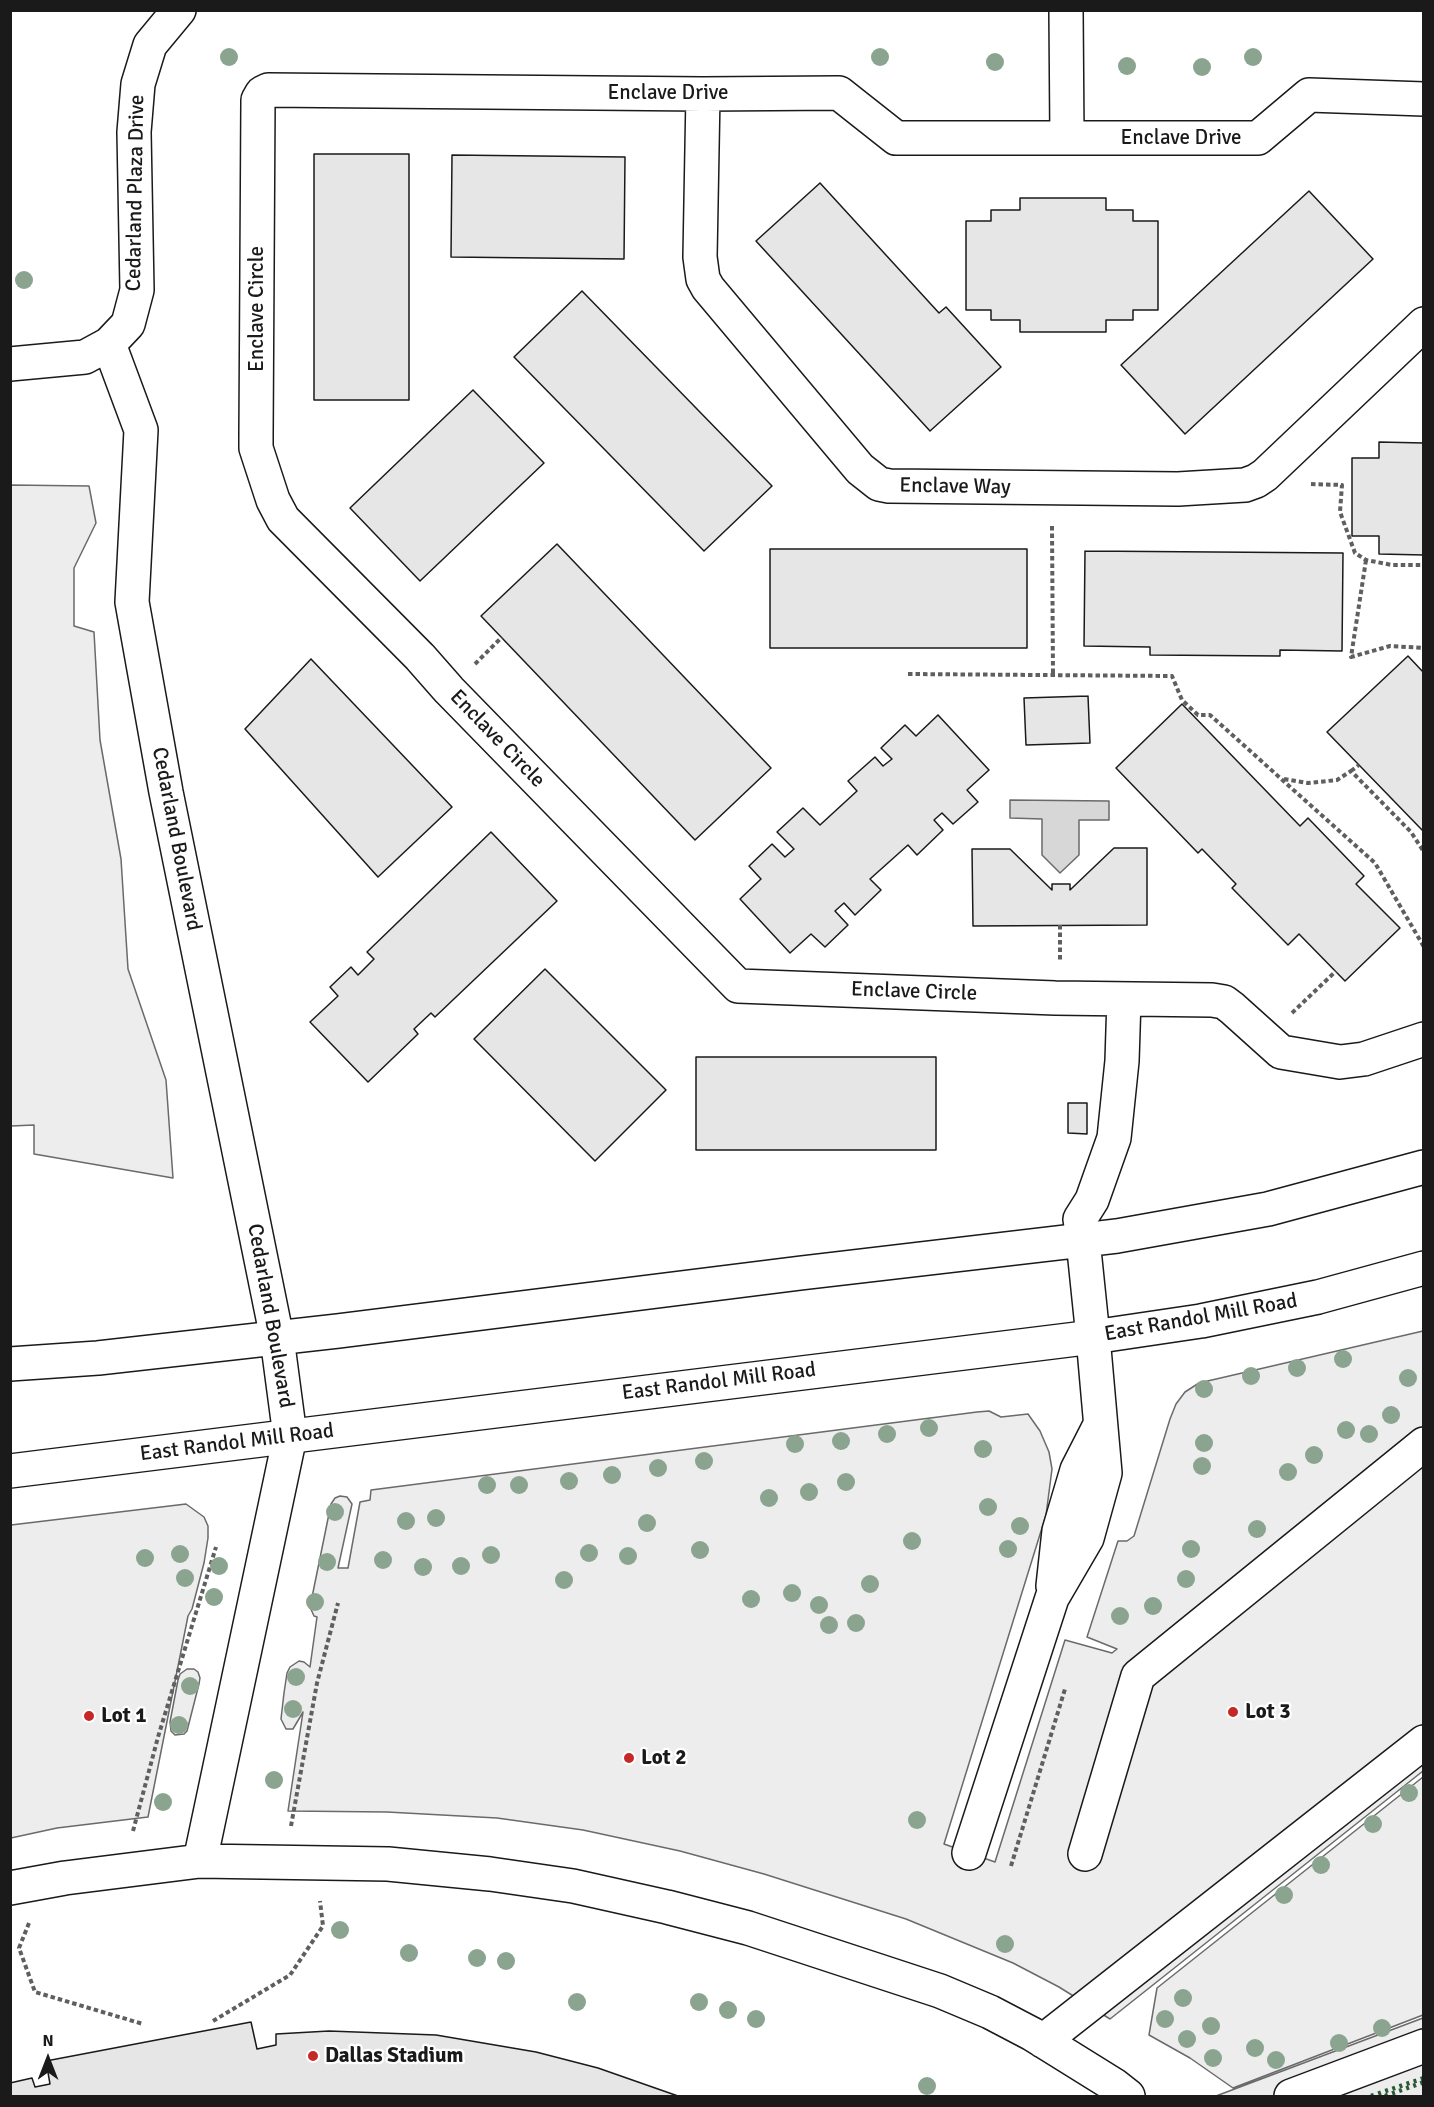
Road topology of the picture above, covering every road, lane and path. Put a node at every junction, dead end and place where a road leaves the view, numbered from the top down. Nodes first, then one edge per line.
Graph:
1 (179, 10) edge
2 (1066, 10) edge
3 (703, 94) junction
4 (1424, 99) edge
5 (258, 100) joint
6 (1067, 138) junction
7 (1424, 324) edge
8 (109, 344) junction
9 (10, 364) edge
10 (1256, 481) junction
11 (1051, 488) junction
12 (1366, 560) junction
13 (1424, 565) edge
14 (1424, 648) edge
15 (908, 674) dead end
16 (1053, 675) junction
17 (1359, 765) dead end
18 (1351, 771) junction
19 (1282, 778) junction
20 (1424, 852) edge
21 (1424, 947) edge
22 (1336, 971) dead end
23 (1124, 999) junction
24 (1265, 1038) junction
25 (1424, 1039) edge
26 (1424, 1167) edge
27 (1081, 1230) junction
28 (1424, 1268) edge
29 (1093, 1336) junction
30 (277, 1338) junction
31 (10, 1364) edge
32 (290, 1436) junction
33 (1424, 1444) edge
34 (10, 1471) edge
35 (216, 1547) dead end
36 (338, 1603) dead end
37 (1066, 1686) dead end
38 (1424, 1742) edge
39 (290, 1831) dead end
40 (133, 1833) dead end
41 (969, 1853) dead end
42 (1085, 1854) dead end
43 (200, 1861) junction
44 (1011, 1866) dead end
45 (10, 1888) edge
46 (320, 1898) dead end
47 (32, 1918) dead end
48 (213, 2020) dead end
49 (143, 2024) dead end
50 (1043, 2041) junction
51 (1424, 2046) edge
52 (1128, 2097) edge
53 (1291, 2097) edge

1 - 8 main road, Cedarland Plaza Drive
2 - 6 main road
3 - 5 main road, Enclave Drive
3 - 6 main road, Enclave Drive
3 - 11 main road, Enclave Way
4 - 6 main road, Enclave Drive
5 - 23 main road, Enclave Circle
7 - 10 main road
8 - 9 main road
8 - 30 main road, Cedarland Boulevard
10 - 11 main road, Enclave Way
10 - 12 path
11 - 16 path
12 - 13 path
12 - 14 path
15 - 16 path
16 - 19 path
17 - 18 path
18 - 19 path
18 - 20 path
19 - 21 path
22 - 24 path
23 - 24 main road, Enclave Circle
23 - 27 main road
24 - 25 main road, Enclave Circle
26 - 27 main road
27 - 29 main road
27 - 30 main road
28 - 29 main road, East Randol Mill Road
29 - 32 main road, East Randol Mill Road
29 - 41 main road
30 - 31 main road
30 - 32 main road, Cedarland Boulevard
32 - 34 main road, East Randol Mill Road
32 - 43 main road, Cedarland Boulevard
33 - 42 main road
35 - 40 path
36 - 39 path
37 - 44 path
38 - 50 main road
43 - 45 main road
43 - 50 main road
46 - 48 path
47 - 49 path
50 - 52 main road
51 - 53 main road

